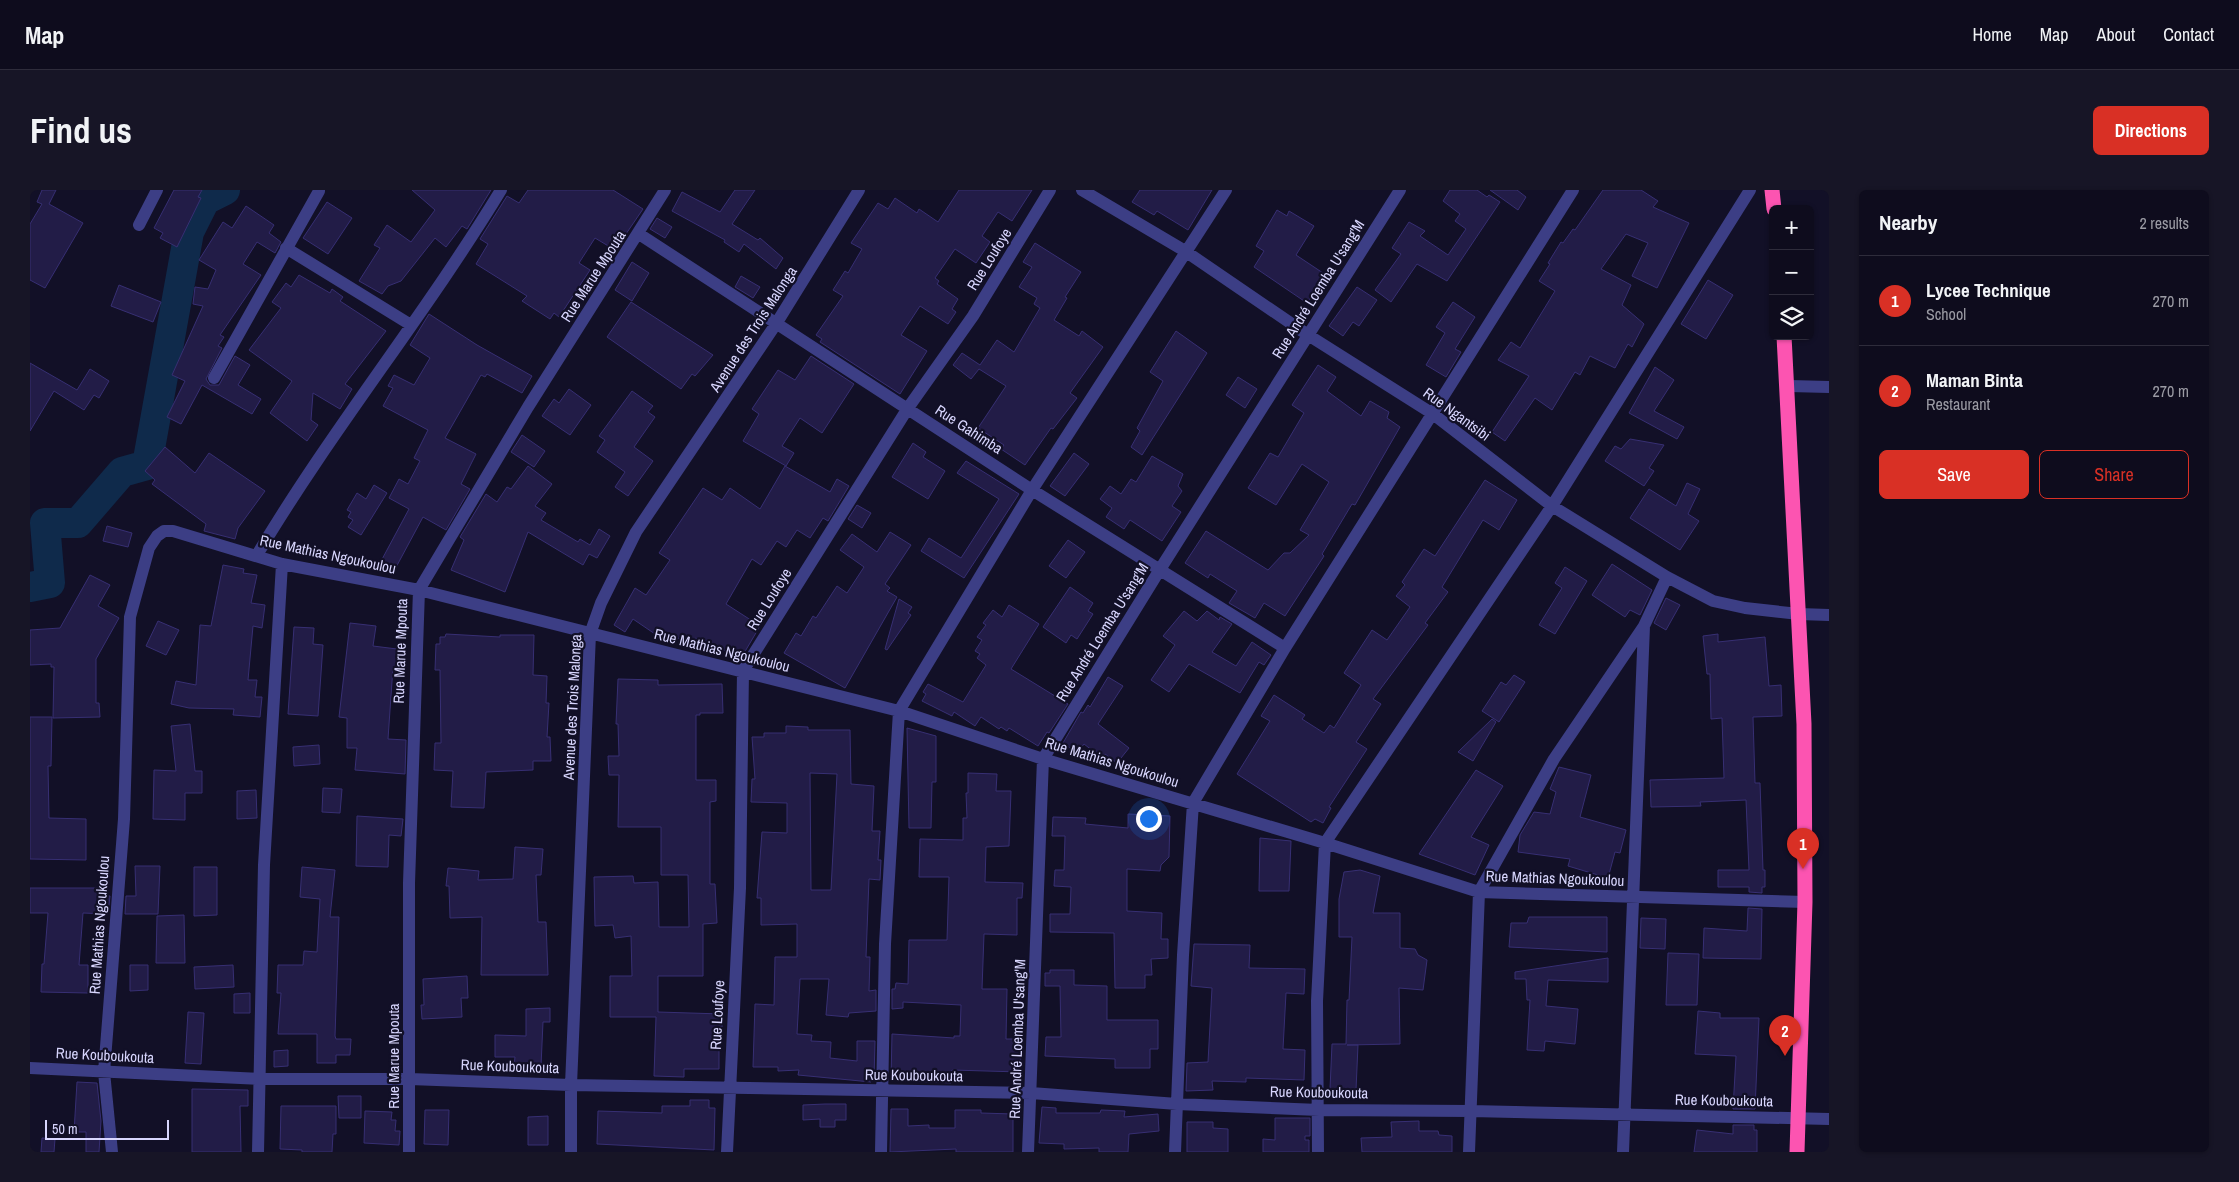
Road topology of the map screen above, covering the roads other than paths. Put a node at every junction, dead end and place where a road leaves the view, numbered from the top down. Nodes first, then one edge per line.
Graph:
1 (157, 190) edge
2 (501, 190) edge
3 (665, 190) edge
4 (859, 190) edge
5 (1050, 190) edge
6 (1082, 190) edge
7 (1226, 190) edge
8 (1400, 190) edge
9 (1573, 190) edge
10 (1750, 190) edge
11 (1772, 190) edge
12 (319, 191) edge
13 (1774, 205) edge
14 (140, 225) dead end
15 (639, 234) junction
16 (286, 248) junction
17 (1185, 251) junction
18 (776, 324) junction
19 (411, 325) junction
20 (1308, 335) junction
21 (1784, 340) edge
22 (214, 378) dead end
23 (1789, 386) junction
24 (1829, 387) edge
25 (908, 408) junction
26 (1433, 414) junction
27 (1032, 490) junction
28 (1552, 506) junction
29 (257, 556) junction
30 (282, 564) junction
31 (1159, 571) junction
32 (1667, 577) junction
33 (419, 590) junction
34 (1799, 614) junction
35 (1829, 615) edge
36 (1644, 626) junction
37 (590, 634) junction
38 (1285, 648) junction
39 (743, 671) junction
40 (899, 712) junction
41 (1043, 759) junction
42 (1193, 803) junction
43 (1325, 843) junction
44 (1478, 892) junction
45 (1632, 896) junction
46 (1806, 902) junction
47 (30, 1068) edge
48 (104, 1072) junction
49 (260, 1078) junction
50 (410, 1079) junction
51 (571, 1085) junction
52 (730, 1087) junction
53 (882, 1092) junction
54 (1031, 1093) junction
55 (1177, 1104) junction
56 (1319, 1110) junction
57 (1471, 1111) junction
58 (1626, 1116) junction
59 (1798, 1118) junction
60 (1829, 1119) edge
61 (112, 1152) edge
62 (258, 1152) edge
63 (409, 1152) edge
64 (570, 1152) edge
65 (727, 1152) edge
66 (881, 1152) edge
67 (1028, 1152) edge
68 (1175, 1152) edge
69 (1318, 1152) edge
70 (1469, 1152) edge
71 (1623, 1152) edge
72 (1797, 1152) edge

1 - 14 street
2 - 19 street
3 - 15 street, Rue Marue Mpouta
4 - 18 street, Avenue des Trois Malonga
5 - 25 street, Rue Loufoye
6 - 17 street, Rue Ngantsibi
7 - 17 street
8 - 20 street, Rue André Loemba U'sang'M
9 - 26 street
10 - 28 street
11 - 13 highway
12 - 16 street
15 - 18 street, Rue Gahimba
15 - 33 street, Rue Marue Mpouta
16 - 19 street
16 - 22 street
17 - 20 street, Rue Ngantsibi
17 - 27 street
18 - 25 street, Rue Gahimba
18 - 37 street, Avenue des Trois Malonga
19 - 29 street
20 - 26 street, Rue Ngantsibi
20 - 31 street, Rue André Loemba U'sang'M
21 - 23 highway
23 - 24 street
23 - 34 highway
25 - 27 street, Rue Gahimba
25 - 39 street, Rue Loufoye
26 - 28 street, Rue Ngantsibi
26 - 38 street
27 - 31 street, Rue Gahimba
27 - 40 street
28 - 32 street, Rue Ngantsibi
28 - 43 street
29 - 30 street, Rue Mathias Ngoukoulou
29 - 48 street, Rue Mathias Ngoukoulou
30 - 33 street, Rue Mathias Ngoukoulou
30 - 49 street
31 - 38 street, Rue Gahimba
31 - 41 street, Rue André Loemba U'sang'M
32 - 34 street, Rue Ngantsibi
32 - 36 street
33 - 37 street, Rue Mathias Ngoukoulou
33 - 50 street, Rue Marue Mpouta
34 - 35 street, Rue Ngantsibi
34 - 46 highway
36 - 44 street
36 - 45 street
37 - 39 street, Rue Mathias Ngoukoulou
37 - 51 street, Avenue des Trois Malonga
38 - 42 street
39 - 40 street, Rue Mathias Ngoukoulou
39 - 52 street, Rue Loufoye
40 - 41 street, Rue Mathias Ngoukoulou
40 - 53 street
41 - 42 street, Rue Mathias Ngoukoulou
41 - 54 street, Rue André Loemba U'sang'M
42 - 43 street, Rue Mathias Ngoukoulou
42 - 55 street
43 - 44 street, Rue Mathias Ngoukoulou
43 - 56 street
44 - 45 street, Rue Mathias Ngoukoulou
44 - 57 street
45 - 46 street, Rue Mathias Ngoukoulou
45 - 58 street
46 - 59 highway
47 - 48 street, Rue Kouboukouta
48 - 49 street, Rue Kouboukouta
48 - 61 street, Rue Mathias Ngoukoulou
49 - 50 street, Rue Kouboukouta
49 - 62 street
50 - 51 street, Rue Kouboukouta
50 - 63 street, Rue Marue Mpouta
51 - 52 street, Rue Kouboukouta
51 - 64 street, Avenue des Trois Malonga
52 - 53 street, Rue Kouboukouta
52 - 65 street, Rue Loufoye
53 - 54 street, Rue Kouboukouta
53 - 66 street
54 - 55 street, Rue Kouboukouta
54 - 67 street, Rue André Loemba U'sang'M
55 - 56 street, Rue Kouboukouta
55 - 68 street
56 - 57 street, Rue Kouboukouta
56 - 69 street
57 - 58 street, Rue Kouboukouta
57 - 70 street
58 - 59 street, Rue Kouboukouta
58 - 71 street
59 - 60 street, Rue Kouboukouta
59 - 72 highway

